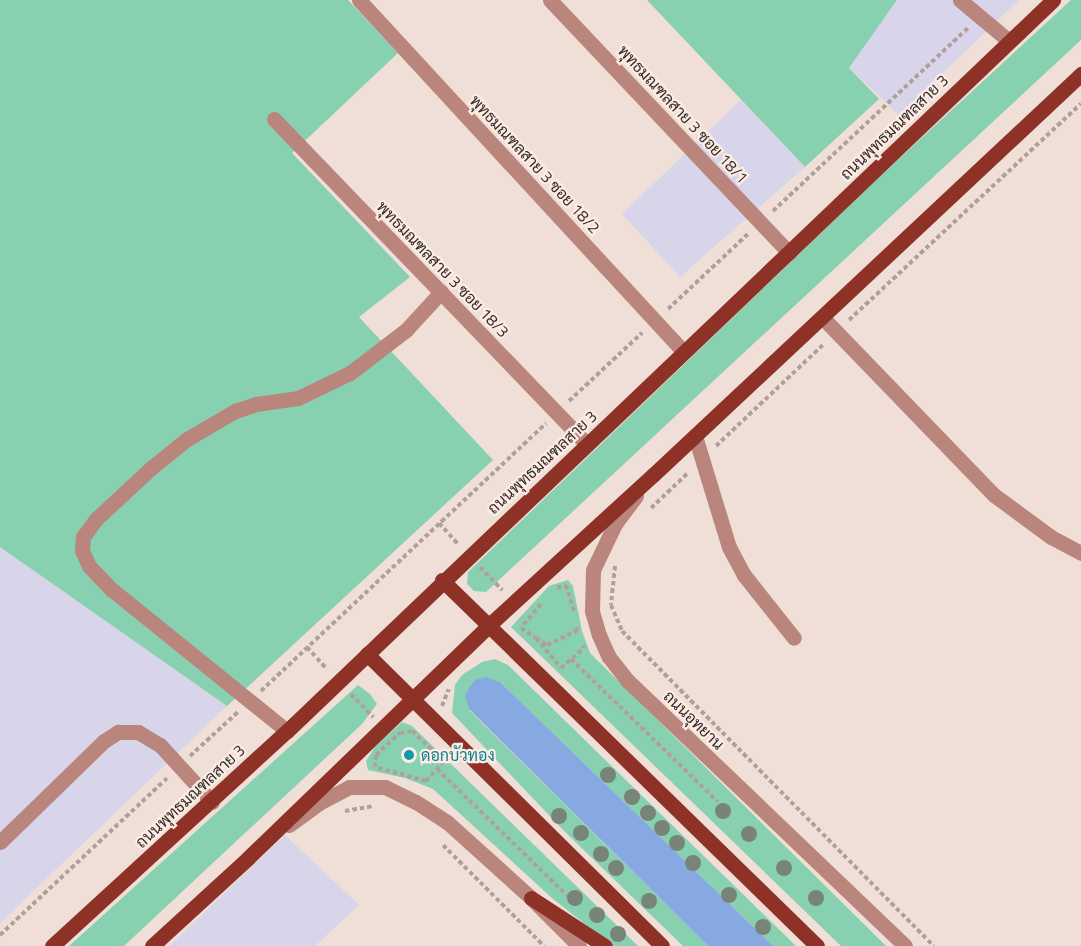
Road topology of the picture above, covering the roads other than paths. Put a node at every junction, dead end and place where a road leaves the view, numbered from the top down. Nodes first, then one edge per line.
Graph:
1 (359, 0) edge
2 (550, 0) edge
3 (960, 0) edge
4 (1053, 0) edge
5 (1009, 41) junction
6 (1081, 74) edge
7 (274, 119) dead end
8 (789, 253) junction
9 (441, 292) junction
10 (822, 317) junction
11 (684, 352) junction
12 (695, 436) junction
13 (587, 444) junction
14 (653, 475) junction
15 (1081, 553) edge
16 (442, 580) junction
17 (488, 626) junction
18 (794, 638) dead end
19 (367, 654) junction
20 (412, 699) junction
21 (287, 731) junction
22 (212, 802) junction
23 (0, 842) edge
24 (248, 858) junction
25 (531, 898) junction
26 (52, 946) edge
27 (152, 946) edge
28 (579, 946) edge
29 (605, 946) edge
30 (662, 946) edge
31 (816, 946) edge
32 (905, 946) edge

1 - 11 street, พุทธมณฑลสาย 3 ซอย 18/2
2 - 8 street, พุทธมณฑลสาย 3 ซอย 18/1
3 - 5 street
4 - 5 main road, ถนนพุทธมณฑลสาย 3
5 - 8 main road, ถนนพุทธมณฑลสาย 3
6 - 10 main road
7 - 9 street, พุทธมณฑลสาย 3 ซอย 18/3
8 - 11 main road, ถนนพุทธมณฑลสาย 3
9 - 13 street, พุทธมณฑลสาย 3 ซอย 18/3
9 - 21 street
10 - 12 main road
10 - 15 street
11 - 13 main road, ถนนพุทธมณฑลสาย 3
12 - 14 main road
12 - 18 street
13 - 16 main road, ถนนพุทธมณฑลสาย 3
14 - 17 main road
14 - 32 street, ถนนอุทยาน
16 - 17 main road
16 - 19 main road, ถนนพุทธมณฑลสาย 3
17 - 20 main road
17 - 31 main road
19 - 20 main road
19 - 21 main road, ถนนพุทธมณฑลสาย 3
20 - 24 main road
20 - 30 main road
21 - 22 main road, ถนนพุทธมณฑลสาย 3
22 - 23 street
22 - 26 main road, ถนนพุทธมณฑลสาย 3
24 - 25 street
24 - 27 main road
25 - 28 street
25 - 29 main road

